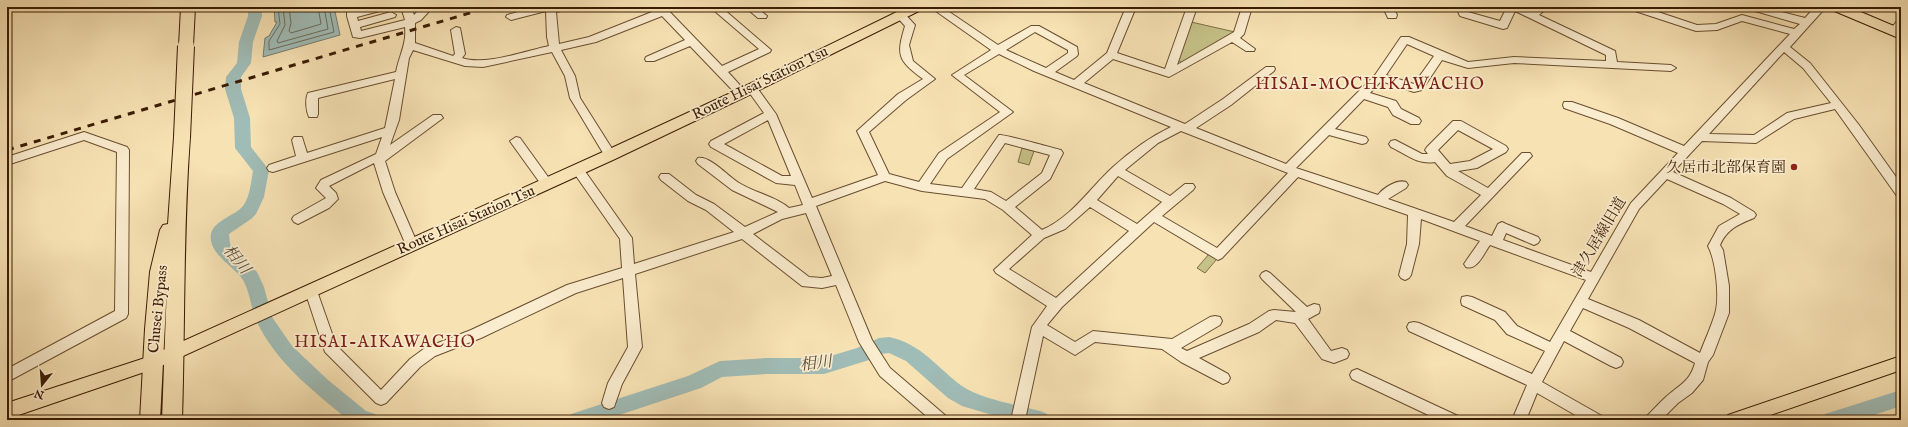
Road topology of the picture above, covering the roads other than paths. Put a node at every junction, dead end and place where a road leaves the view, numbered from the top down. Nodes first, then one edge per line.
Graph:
1 (188, 7) edge
2 (383, 7) edge
3 (428, 7) edge
4 (458, 7) edge
5 (463, 7) edge
6 (564, 7) edge
7 (715, 7) edge
8 (750, 7) edge
9 (917, 7) edge
10 (935, 7) edge
11 (1131, 7) edge
12 (1192, 7) edge
13 (1247, 7) edge
14 (1461, 7) edge
15 (1514, 7) edge
16 (1543, 7) edge
17 (1633, 7) edge
18 (1752, 7) edge
19 (1822, 7) edge
20 (1837, 7) edge
21 (1852, 7) edge
22 (549, 8) edge
23 (662, 9) edge
24 (408, 13) edge
25 (900, 15) junction
26 (1532, 15) junction
27 (353, 16) edge
28 (392, 16) edge
29 (762, 16) dead end
30 (511, 18) dead end
31 (1806, 22) junction
32 (1900, 27) edge
33 (456, 30) dead end
34 (1796, 33) junction
35 (1234, 38) junction
36 (692, 41) junction
37 (410, 45) junction
38 (1783, 47) junction
39 (556, 49) junction
40 (1250, 49) dead end
41 (998, 50) junction
42 (1111, 55) junction
43 (1440, 55) junction
44 (650, 59) dead end
45 (455, 60) junction
46 (1612, 65) junction
47 (1671, 68) dead end
48 (1270, 69) dead end
49 (721, 71) junction
50 (1048, 72) junction
51 (401, 74) junction
52 (1169, 74) junction
53 (1379, 77) junction
54 (1077, 83) junction
55 (746, 91) junction
56 (1362, 94) junction
57 (1568, 105) dead end
58 (1838, 105) junction
59 (312, 114) dead end
60 (771, 114) junction
61 (438, 118) dead end
62 (1415, 121) dead end
63 (1183, 126) junction
64 (390, 130) junction
65 (1326, 130) junction
66 (1700, 137) junction
67 (298, 140) dead end
68 (1362, 140) dead end
69 (516, 141) dead end
70 (1395, 144) dead end
71 (1687, 152) junction
72 (610, 155) junction
73 (1526, 156) dead end
74 (380, 157) junction
75 (1437, 157) junction
76 (302, 158) junction
77 (7, 161) edge
78 (702, 161) dead end
79 (273, 168) dead end
80 (1447, 169) junction
81 (578, 170) junction
82 (1117, 170) junction
83 (1292, 171) junction
84 (1666, 174) junction
85 (1888, 175) junction
86 (1901, 175) edge
87 (665, 177) dead end
88 (884, 177) junction
89 (799, 181) junction
90 (547, 184) junction
91 (1402, 185) dead end
92 (922, 187) junction
93 (1189, 187) dead end
94 (965, 193) junction
95 (1901, 193) edge
96 (1489, 194) junction
97 (176, 199) junction
98 (1089, 201) junction
99 (1380, 201) junction
100 (1171, 202) junction
101 (809, 205) junction
102 (1007, 207) junction
103 (1414, 212) junction
104 (787, 213) junction
105 (1153, 216) junction
106 (298, 219) dead end
107 (1456, 227) junction
108 (1137, 230) junction
109 (742, 234) junction
110 (1040, 234) junction
111 (1492, 240) junction
112 (1534, 240) dead end
113 (412, 245) junction
114 (1470, 264) dead end
115 (629, 270) junction
116 (1405, 275) dead end
117 (1266, 276) dead end
118 (1593, 278) junction
119 (840, 279) junction
120 (310, 291) junction
121 (1467, 301) dead end
122 (1579, 302) junction
123 (1057, 304) junction
124 (1306, 314) junction
125 (1215, 321) dead end
126 (1039, 327) junction
127 (1414, 327) dead end
128 (1561, 333) junction
129 (1166, 344) junction
130 (1553, 349) junction
131 (175, 352) junction
132 (1342, 354) dead end
133 (1186, 358) junction
134 (1702, 360) junction
135 (153, 362) junction
136 (1616, 362) dead end
137 (1901, 363) edge
138 (1357, 375) dead end
139 (7, 376) edge
140 (1223, 378) dead end
141 (1534, 383) junction
142 (609, 403) dead end
143 (7, 411) edge
144 (150, 420) edge
145 (172, 420) edge
146 (941, 420) edge
147 (1018, 420) edge
148 (1453, 420) edge
149 (1519, 420) edge
150 (1597, 420) edge
151 (1652, 420) edge
152 (1734, 420) edge

1 - 97 highway, Chusei Bypass, bridge
2 - 27 street
3 - 24 street
4 - 5 street
6 - 22 street
7 - 49 street
8 - 29 street
9 - 25 main road, Route Hisai Station Tsu
10 - 41 street
11 - 42 street
12 - 52 street
13 - 35 street
14 - 15 street
15 - 26 street
16 - 26 street
17 - 34 street
18 - 31 street
19 - 31 street, 津久居線旧道
20 - 32 highway
21 - 32 highway
22 - 30 street
22 - 39 street
23 - 36 street
23 - 39 street
24 - 28 street
24 - 37 street
25 - 55 main road, Route Hisai Station Tsu
25 - 88 street
26 - 46 street
27 - 28 street
31 - 34 street, 津久居線旧道
33 - 45 street
34 - 38 street, 津久居線旧道
35 - 40 street
35 - 52 street
36 - 44 street
36 - 49 street
37 - 45 street
37 - 51 street
38 - 58 street
38 - 66 street, 津久居線旧道
39 - 45 street
39 - 72 street
41 - 50 street
41 - 50 street
41 - 92 street
42 - 52 street
42 - 54 street
43 - 46 street
43 - 53 street
43 - 53 street
46 - 47 street
48 - 63 street
49 - 55 street
50 - 54 street
51 - 59 street
51 - 64 street
53 - 56 street
54 - 63 street
55 - 60 street
55 - 72 main road, Route Hisai Station Tsu
56 - 62 street
56 - 65 street
57 - 71 street
58 - 66 street
58 - 85 street
60 - 89 street
60 - 89 street
61 - 74 street
63 - 82 street
63 - 83 street
64 - 74 street
64 - 76 street
65 - 68 street
65 - 83 street
66 - 71 street, 津久居線旧道
67 - 76 street
69 - 90 street
70 - 75 street
71 - 84 street, 津久居線旧道
72 - 81 main road, Route Hisai Station Tsu
73 - 96 street
74 - 106 street
74 - 113 street
75 - 80 street
75 - 80 street
76 - 79 street
77 - 139 street
78 - 104 street
80 - 96 street
81 - 90 main road, Route Hisai Station Tsu
81 - 115 street
82 - 98 street
82 - 100 street
83 - 99 street
83 - 105 street
84 - 118 street, 津久居線旧道
84 - 134 street
85 - 86 street
85 - 95 street
87 - 109 street
88 - 92 street
88 - 101 street
89 - 101 street
90 - 113 main road, Route Hisai Station Tsu
91 - 99 street
92 - 94 street
93 - 100 street
94 - 102 street
94 - 102 street
96 - 107 street
97 - 131 highway, Chusei Bypass
97 - 135 highway, Chusei Bypass
98 - 108 street
98 - 110 street
99 - 103 street
100 - 105 street
101 - 104 street
101 - 119 street
102 - 110 street
103 - 107 street
103 - 116 street
104 - 109 street
105 - 108 street
107 - 111 street
108 - 123 street
109 - 115 street
109 - 119 street
110 - 123 street
111 - 112 street
111 - 114 street
111 - 118 street
113 - 120 main road, Route Hisai Station Tsu
115 - 120 street
115 - 142 street
117 - 124 street
118 - 122 street, 津久居線旧道
119 - 146 street
120 - 131 main road, Route Hisai Station Tsu
121 - 130 street
122 - 128 street, 津久居線旧道
122 - 134 street
123 - 126 street
124 - 132 street
124 - 133 street
125 - 129 street
126 - 129 street
126 - 147 street
127 - 141 street
128 - 130 street, 津久居線旧道
128 - 136 street
129 - 133 street
130 - 141 street, 津久居線旧道
131 - 135 main road, Route Hisai Station Tsu
131 - 145 highway, Chusei Bypass
133 - 140 street
134 - 151 street
135 - 143 main road, Route Hisai Station Tsu
135 - 144 highway, Chusei Bypass
137 - 152 main road
138 - 148 street
141 - 149 street, 津久居線旧道
141 - 150 street

